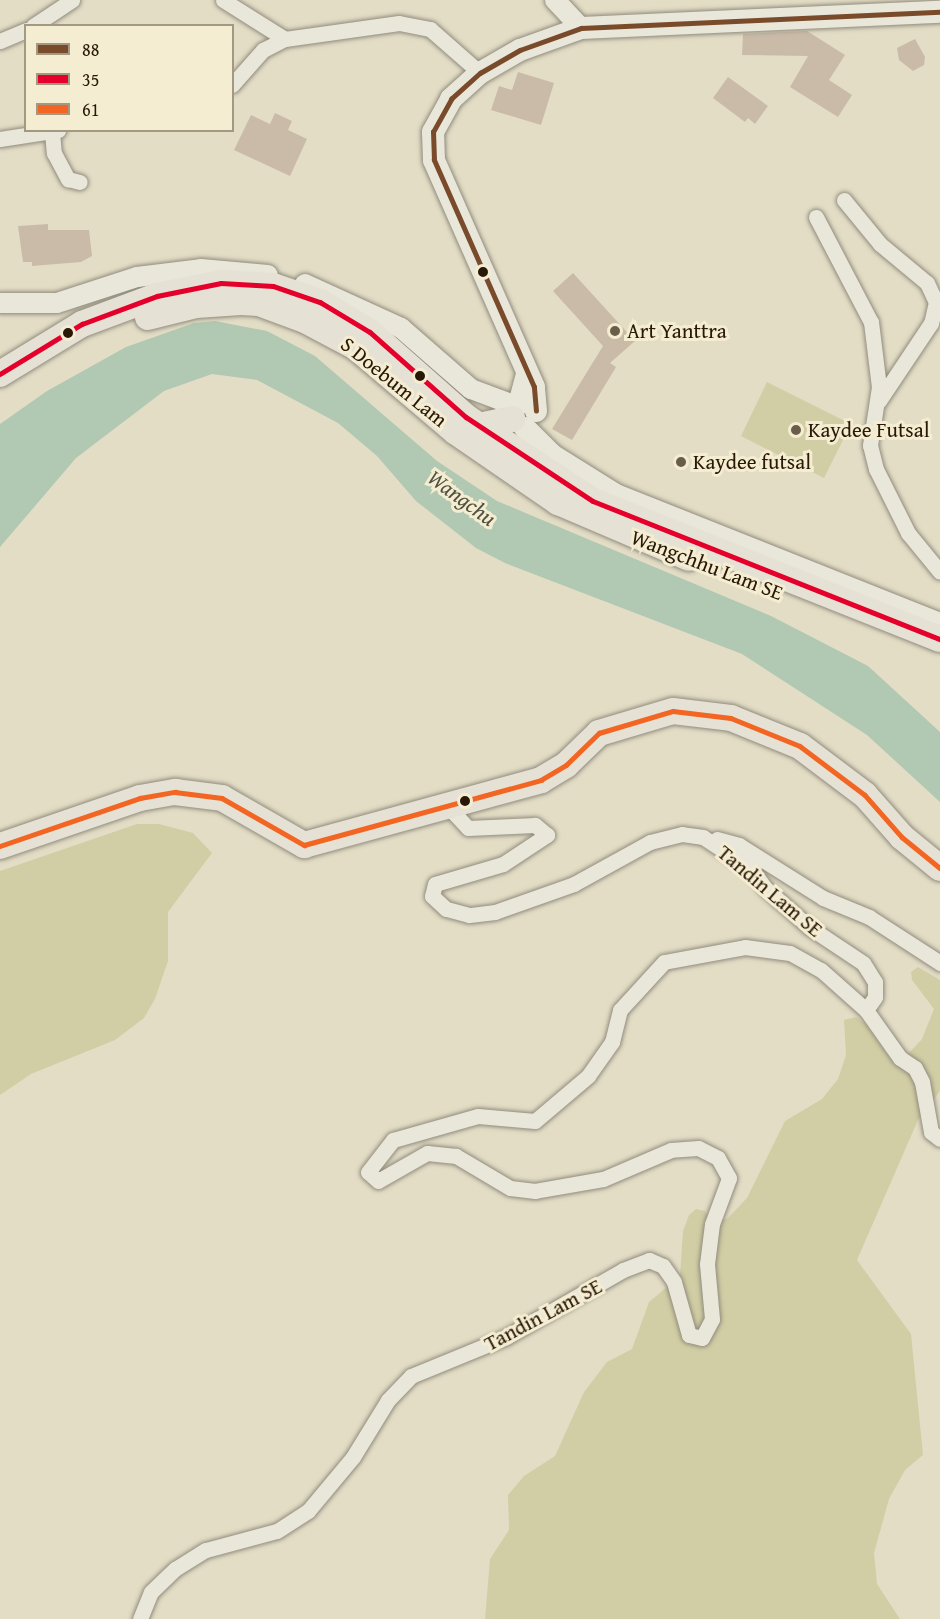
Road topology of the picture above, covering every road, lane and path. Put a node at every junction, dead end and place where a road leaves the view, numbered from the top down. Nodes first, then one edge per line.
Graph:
1 (72, 0) edge
2 (223, 0) edge
3 (555, 0) edge
4 (940, 12) edge
5 (36, 24) edge
6 (581, 28) junction
7 (24, 31) edge
8 (285, 39) junction
9 (0, 41) edge
10 (480, 73) junction
11 (234, 83) edge
12 (48, 132) edge
13 (55, 132) edge
14 (0, 139) edge
15 (80, 182) dead end
16 (844, 200) dead end
17 (816, 217) dead end
18 (0, 303) edge
19 (0, 375) edge
20 (414, 382) junction
21 (0, 394) edge
22 (877, 404) junction
23 (521, 420) junction
24 (484, 453) joint
25 (940, 572) edge
26 (940, 624) edge
27 (940, 639) edge
28 (940, 657) edge
29 (445, 803) junction
30 (703, 837) junction
31 (0, 846) edge
32 (940, 868) edge
33 (940, 963) edge
34 (866, 1010) junction
35 (940, 1139) edge
36 (140, 1619) edge

1 - 5 street
2 - 8 street
3 - 6 street
4 - 6 main road
6 - 10 main road
7 - 9 street
8 - 10 street
8 - 11 street
10 - 23 main road
12 - 14 street
13 - 15 street
16 - 22 street
17 - 22 street
18 - 23 street
19 - 20 main road, S Doebum Lam
20 - 21 main road, S Doebum Lam
20 - 23 main road, S Doebum Lam
20 - 24 main road, S Doebum Lam
22 - 25 street
23 - 26 main road
23 - 27 main road, Wangchhu Lam SE
24 - 28 main road, Wangchhu Lam SE
29 - 30 street, Tandin Lam SE
29 - 31 main road
29 - 32 main road
30 - 33 street
30 - 34 street, Tandin Lam SE
34 - 35 street
34 - 36 street, Tandin Lam SE

